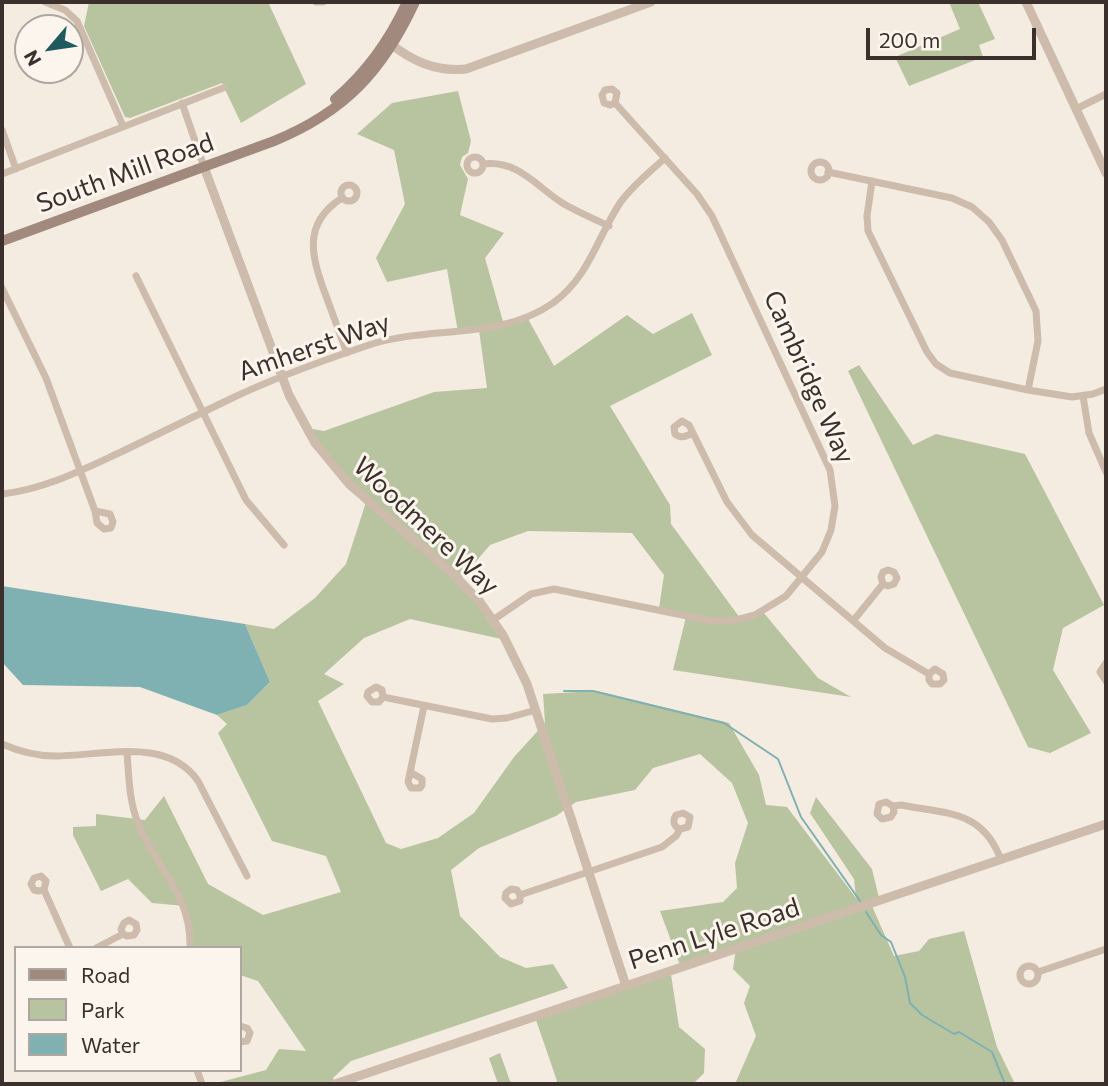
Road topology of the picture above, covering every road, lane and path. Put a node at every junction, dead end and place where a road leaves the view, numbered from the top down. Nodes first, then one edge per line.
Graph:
1 (45, 2) edge
2 (316, 2) edge
3 (323, 2) edge
4 (407, 2) edge
5 (415, 2) edge
6 (651, 2) edge
7 (1026, 2) edge
8 (390, 44) junction
9 (223, 88) dead end
10 (1106, 94) edge
11 (182, 103) junction
12 (615, 103) dead end
13 (1076, 108) junction
14 (123, 126) junction
15 (2, 130) edge
16 (665, 158) junction
17 (483, 164) dead end
18 (204, 167) junction
19 (16, 169) junction
20 (828, 172) dead end
21 (1106, 173) edge
22 (2, 174) edge
23 (872, 181) junction
24 (342, 198) dead end
25 (608, 226) junction
26 (2, 241) edge
27 (136, 276) dead end
28 (2, 288) edge
29 (347, 353) junction
30 (283, 377) junction
31 (1106, 389) edge
32 (1028, 390) junction
33 (1083, 396) junction
34 (203, 412) junction
35 (693, 433) dead end
36 (81, 471) junction
37 (1106, 472) edge
38 (2, 494) edge
39 (95, 511) dead end
40 (284, 545) dead end
41 (802, 578) junction
42 (883, 584) dead end
43 (493, 620) junction
44 (853, 621) junction
45 (1106, 663) edge
46 (929, 674) dead end
47 (1106, 681) edge
48 (383, 697) dead end
49 (424, 706) junction
50 (536, 710) junction
51 (2, 744) edge
52 (127, 753) junction
53 (410, 772) dead end
54 (893, 806) dead end
55 (1106, 824) edge
56 (680, 829) dead end
57 (1001, 860) junction
58 (590, 872) junction
59 (247, 876) dead end
60 (44, 890) dead end
61 (520, 895) dead end
62 (123, 934) dead end
63 (69, 946) edge
64 (100, 946) edge
65 (190, 946) edge
66 (1106, 949) edge
67 (1038, 972) dead end
68 (626, 986) junction
69 (242, 1027) edge
70 (242, 1041) edge
71 (335, 1084) edge

1 - 14 street
2 - 3 street
4 - 8 main road
5 - 8 main road
6 - 8 street
7 - 13 street
8 - 18 main road, South Mill Road
9 - 11 street
10 - 13 street
11 - 14 street
11 - 18 street, Woodmere Way
12 - 16 street, Cambridge Way
13 - 21 street
14 - 19 street
15 - 19 street
16 - 25 street, Amherst Way
16 - 41 street, Cambridge Way
17 - 25 street
18 - 26 main road, South Mill Road
18 - 30 street, Woodmere Way
19 - 22 street
20 - 23 street
23 - 32 street
23 - 32 street
24 - 29 street
25 - 29 street, Amherst Way
27 - 34 street
28 - 36 street
29 - 30 street, Amherst Way
30 - 34 street, Amherst Way
30 - 43 street, Woodmere Way
31 - 33 street
32 - 33 street
33 - 37 street
34 - 36 street, Amherst Way
34 - 40 street
35 - 41 street
36 - 38 street, Amherst Way
36 - 39 street
41 - 43 street, Cambridge Way
41 - 44 street
42 - 44 street
43 - 50 street, Woodmere Way
44 - 46 street
45 - 47 street
48 - 49 street
49 - 50 street
49 - 53 street
50 - 58 street, Woodmere Way
51 - 52 street
52 - 59 street
52 - 65 street
54 - 57 street
55 - 57 street, Penn Lyle Road
56 - 58 street
57 - 68 street, Penn Lyle Road
58 - 61 street
58 - 68 street, Woodmere Way
60 - 63 street
62 - 64 street
66 - 67 street
68 - 71 street, Penn Lyle Road
69 - 70 street

